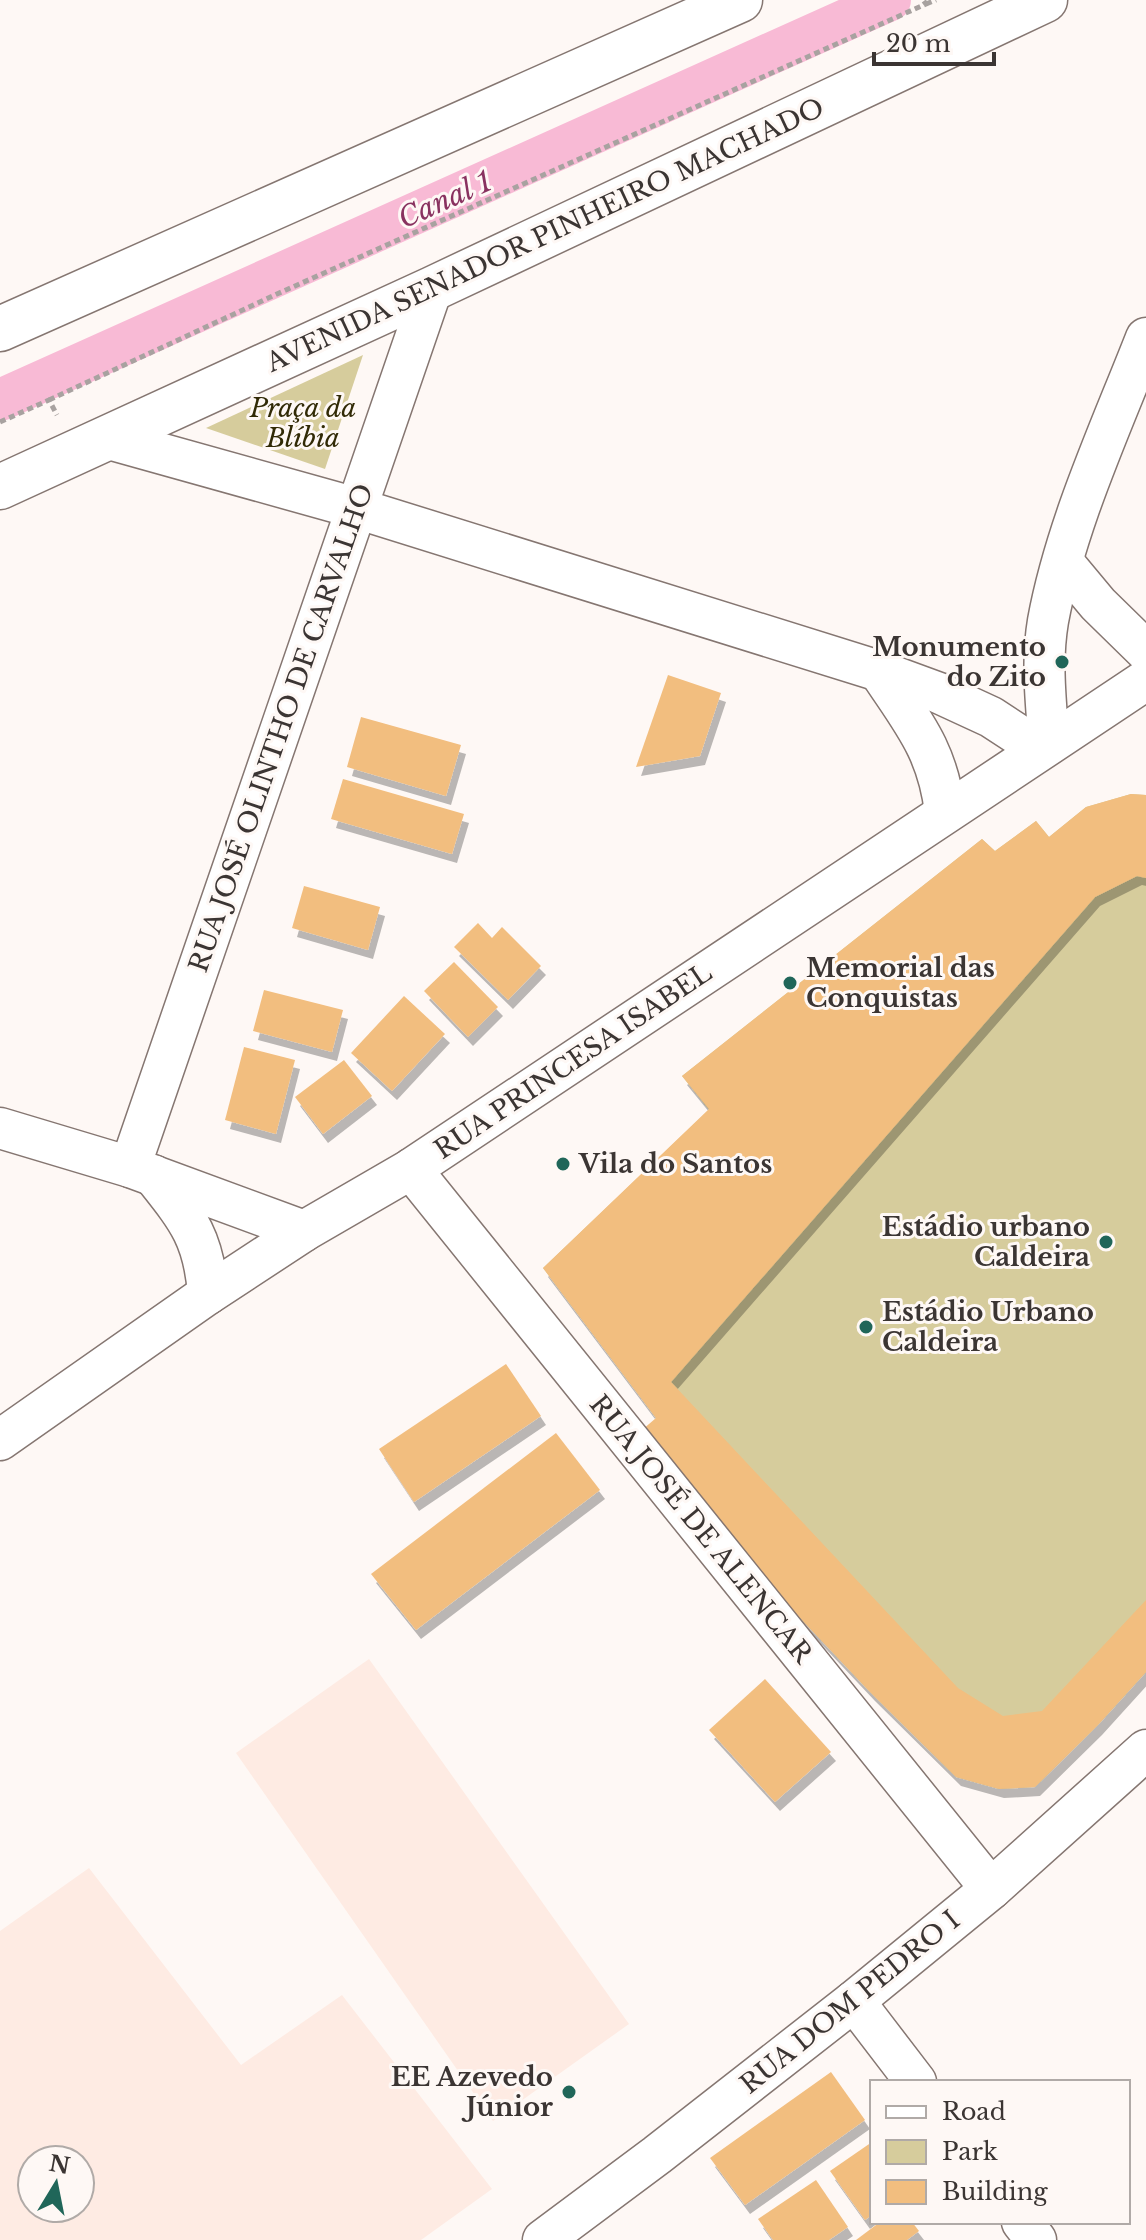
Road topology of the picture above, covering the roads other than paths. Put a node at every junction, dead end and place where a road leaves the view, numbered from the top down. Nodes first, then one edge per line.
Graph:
1 (740, 0) edge
2 (1045, 0) edge
3 (684, 11) edge
4 (432, 289) junction
5 (0, 329) edge
6 (1146, 338) edge
7 (109, 439) junction
8 (0, 487) edge
9 (356, 508) junction
10 (1063, 562) junction
11 (1146, 651) edge
12 (879, 671) junction
13 (1146, 680) edge
14 (1044, 746) junction
15 (945, 812) junction
16 (0, 1128) edge
17 (411, 1169) junction
18 (142, 1171) junction
19 (304, 1231) junction
20 (208, 1294) junction
21 (0, 1440) edge
22 (1146, 1750) edge
23 (991, 1889) junction
24 (854, 2001) junction
25 (914, 2080) edge
26 (1024, 2224) edge
27 (543, 2240) edge
28 (1036, 2240) edge

1 - 3 main road
2 - 4 main road, AVENIDA SENADOR PINHEIRO MACHADO
3 - 5 main road
4 - 7 main road, AVENIDA SENADOR PINHEIRO MACHADO
4 - 9 street, RUA JOSÉ OLINTHO DE CARVALHO
6 - 10 street
7 - 8 main road, AVENIDA SENADOR PINHEIRO MACHADO
7 - 9 street
9 - 12 street
9 - 18 street, RUA JOSÉ OLINTHO DE CARVALHO
10 - 11 street
10 - 14 street
12 - 14 street
12 - 15 street
13 - 14 street, RUA PRINCESA ISABEL
14 - 15 street, RUA PRINCESA ISABEL
15 - 17 street, RUA PRINCESA ISABEL
16 - 18 street
17 - 19 street, RUA PRINCESA ISABEL
17 - 23 street, RUA JOSÉ DE ALENCAR
18 - 19 street
18 - 20 street
19 - 20 street, RUA PRINCESA ISABEL
20 - 21 street, RUA PRINCESA ISABEL
22 - 23 street, RUA DOM PEDRO I
23 - 24 street, RUA DOM PEDRO I
24 - 25 street
24 - 27 street, RUA DOM PEDRO I
26 - 28 street

